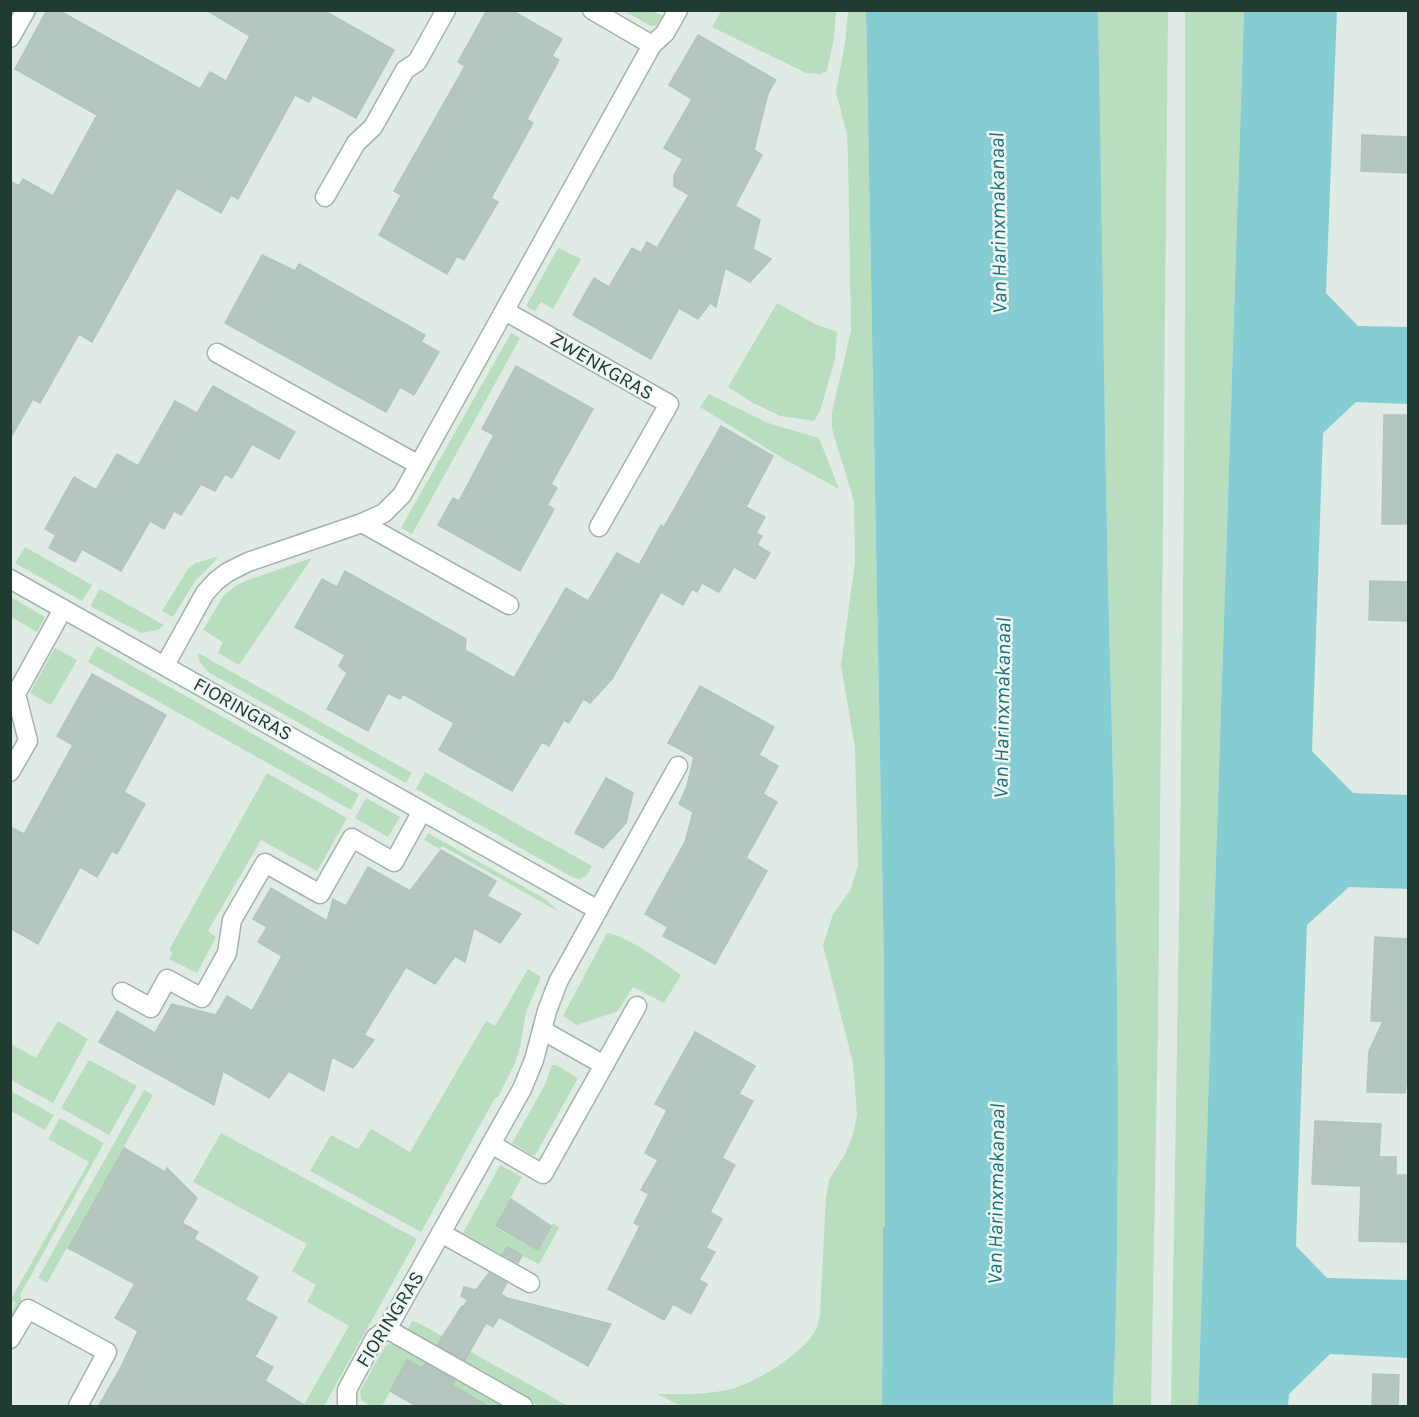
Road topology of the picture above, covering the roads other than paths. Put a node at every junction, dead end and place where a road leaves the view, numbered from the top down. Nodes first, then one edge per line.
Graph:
1 (26, 10) edge
2 (446, 10) edge
3 (592, 10) edge
4 (678, 10) edge
5 (10, 38) edge
6 (652, 45) junction
7 (325, 197) dead end
8 (505, 311) junction
9 (217, 352) dead end
10 (419, 465) junction
11 (362, 523) junction
12 (599, 527) dead end
13 (10, 579) edge
14 (509, 605) dead end
15 (63, 609) junction
16 (165, 665) junction
17 (678, 766) dead end
18 (10, 772) edge
19 (422, 811) junction
20 (598, 910) junction
21 (122, 992) dead end
22 (637, 1006) dead end
23 (542, 1030) junction
24 (604, 1065) junction
25 (491, 1144) junction
26 (441, 1233) junction
27 (530, 1283) dead end
28 (387, 1329) junction
29 (10, 1340) edge
30 (78, 1407) edge
31 (346, 1407) edge
32 (523, 1407) edge

1 - 5 street
2 - 7 street
3 - 6 street
4 - 6 street
6 - 8 street
8 - 10 street
8 - 12 street, ZWENKGRAS
9 - 10 street
10 - 11 street
11 - 14 street
11 - 16 street
13 - 15 street, FIORINGRAS
15 - 16 street, FIORINGRAS
15 - 18 street
16 - 19 street, FIORINGRAS
17 - 20 street, FIORINGRAS
19 - 20 street, FIORINGRAS
19 - 21 street
20 - 23 street, FIORINGRAS
22 - 24 street
23 - 24 street
23 - 25 street, FIORINGRAS
24 - 25 street
25 - 26 street, FIORINGRAS
26 - 27 street
26 - 28 street, FIORINGRAS
28 - 31 street, FIORINGRAS
28 - 32 street
29 - 30 street

